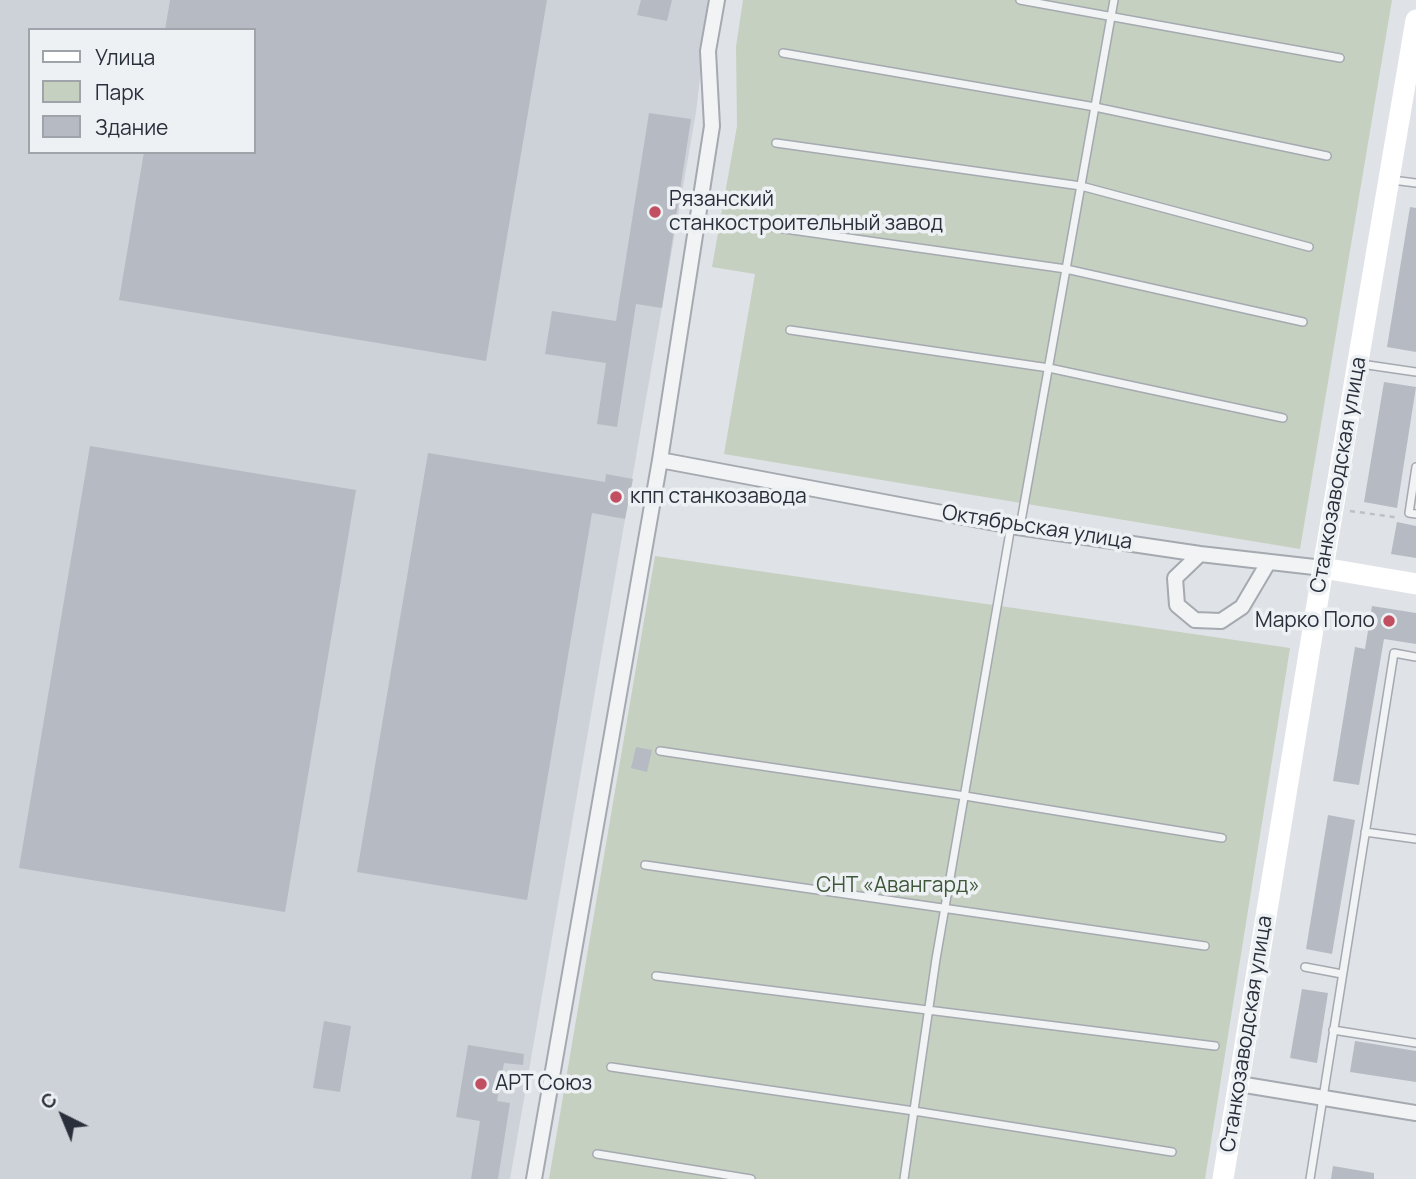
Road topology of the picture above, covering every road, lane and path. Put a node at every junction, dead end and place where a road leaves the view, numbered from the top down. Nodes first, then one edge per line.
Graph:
1 (717, 0) edge
2 (1020, 0) edge
3 (1114, 0) edge
4 (1111, 16) junction
5 (1416, 20) edge
6 (783, 53) dead end
7 (1340, 58) dead end
8 (1095, 107) junction
9 (776, 143) dead end
10 (1327, 156) dead end
11 (1389, 179) junction
12 (1416, 183) edge
13 (1081, 187) junction
14 (764, 226) dead end
15 (1309, 247) dead end
16 (1066, 269) junction
17 (1303, 322) dead end
18 (790, 330) dead end
19 (1358, 363) junction
20 (1049, 368) junction
21 (1416, 372) edge
22 (1283, 418) dead end
23 (660, 460) junction
24 (1416, 467) edge
25 (1333, 508) junction
26 (1412, 514) edge
27 (1016, 527) junction
28 (1200, 554) junction
29 (1268, 563) junction
30 (1323, 568) junction
31 (1416, 584) edge
32 (1416, 657) edge
33 (660, 751) dead end
34 (965, 796) junction
35 (1365, 832) junction
36 (1222, 838) dead end
37 (1416, 839) edge
38 (645, 865) dead end
39 (946, 907) junction
40 (1205, 946) dead end
41 (1305, 967) dead end
42 (1342, 974) junction
43 (656, 976) dead end
44 (929, 1009) junction
45 (1333, 1030) junction
46 (1416, 1043) edge
47 (1215, 1046) dead end
48 (611, 1067) dead end
49 (1239, 1084) junction
50 (1322, 1097) junction
51 (914, 1111) junction
52 (1416, 1113) edge
53 (1172, 1152) dead end
54 (597, 1154) dead end
55 (534, 1179) edge
56 (751, 1179) edge
57 (904, 1179) edge
58 (1223, 1179) edge
59 (1310, 1179) edge

1 - 23 street
2 - 4 lane
3 - 4 lane
4 - 7 lane
4 - 8 lane
5 - 11 street, Станкозаводская улица
6 - 8 lane
8 - 10 lane
8 - 13 lane
9 - 13 lane
11 - 12 lane
11 - 19 street, Станкозаводская улица
13 - 15 lane
13 - 16 lane
14 - 16 lane
16 - 17 lane
16 - 20 lane
18 - 20 lane
19 - 21 lane
19 - 25 street, Станкозаводская улица
20 - 22 lane
20 - 27 lane
23 - 27 street, Октябрьская улица
23 - 55 street
24 - 26 lane
25 - 26 path
25 - 30 street, Станкозаводская улица
27 - 28 street, Октябрьская улица
27 - 34 lane
28 - 29 street, Октябрьская улица
28 - 29 street
29 - 30 street, Октябрьская улица
30 - 31 street, Октябрьская улица
30 - 49 street, Станкозаводская улица
32 - 35 lane
33 - 34 lane
34 - 36 lane
34 - 39 lane
35 - 37 lane
35 - 42 lane
38 - 39 lane
39 - 40 lane
39 - 44 lane
41 - 42 lane
42 - 45 lane
43 - 44 lane
44 - 47 lane
44 - 51 lane
45 - 46 lane
45 - 50 lane
48 - 51 lane
49 - 50 street
49 - 58 street, Станкозаводская улица
50 - 52 street
50 - 59 lane
51 - 53 lane
51 - 57 lane
54 - 56 lane

